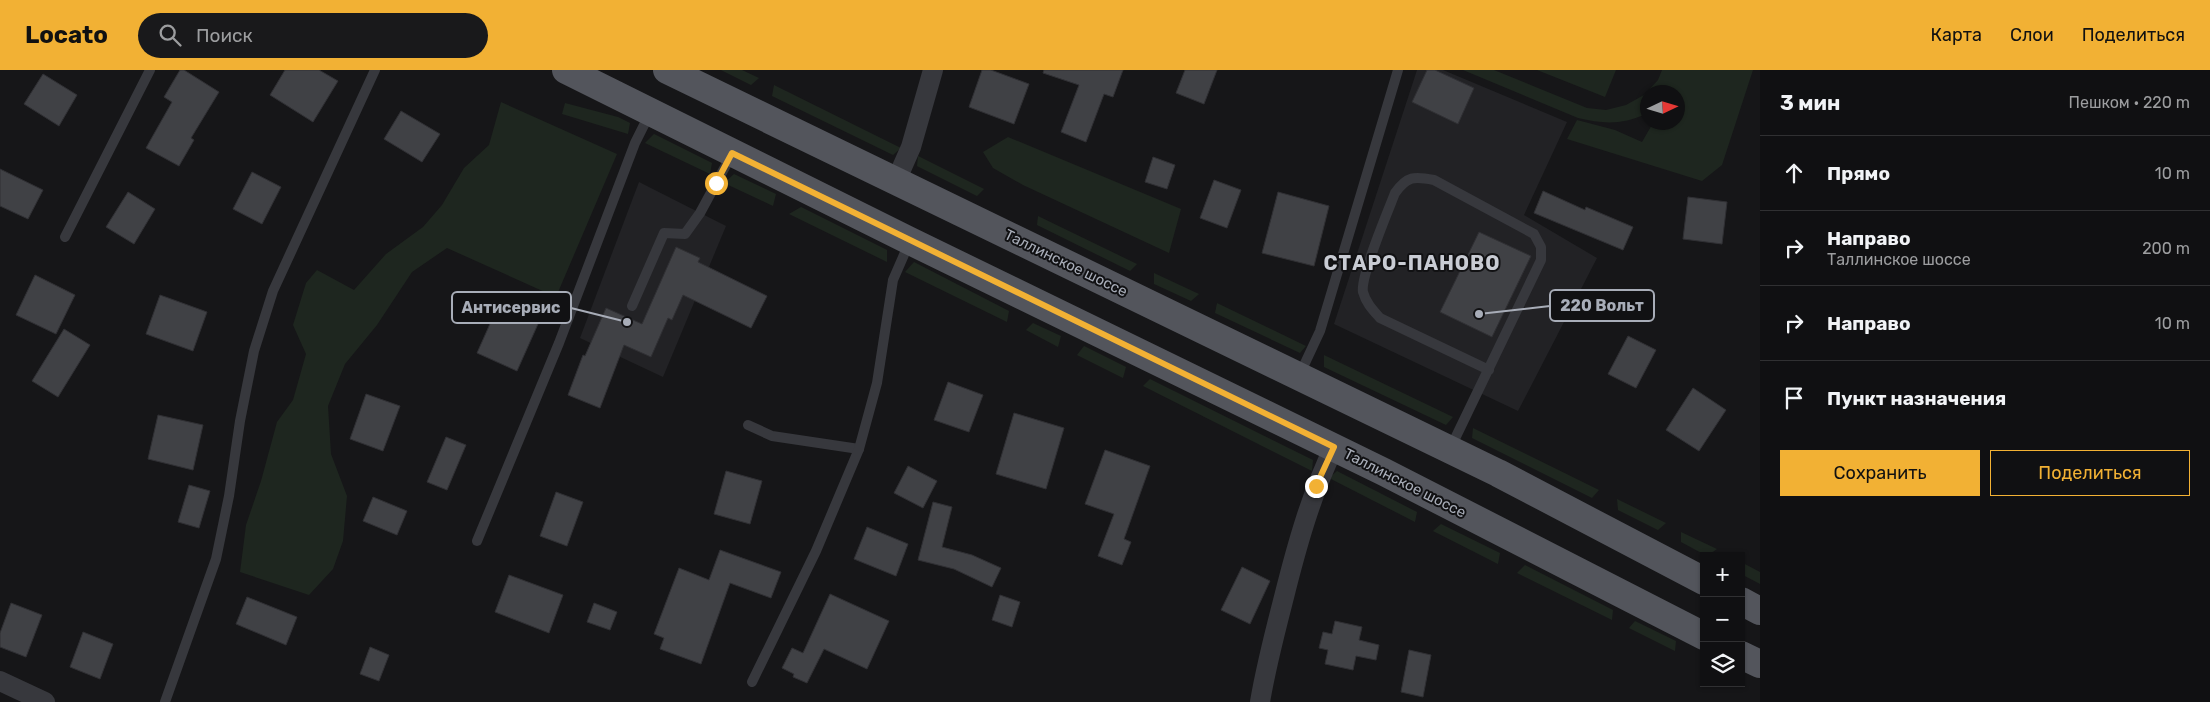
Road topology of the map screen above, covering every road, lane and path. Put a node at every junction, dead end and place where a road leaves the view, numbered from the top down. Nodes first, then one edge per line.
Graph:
1 (150, 70) edge
2 (375, 70) edge
3 (566, 70) edge
4 (667, 70) edge
5 (933, 70) edge
6 (1398, 70) edge
7 (650, 112) junction
8 (732, 153) junction
9 (896, 181) junction
10 (64, 237) dead end
11 (910, 241) junction
12 (632, 306) dead end
13 (1489, 370) junction
14 (1299, 376) junction
15 (748, 425) dead end
16 (1334, 447) junction
17 (859, 449) junction
18 (1449, 450) junction
19 (476, 541) dead end
20 (1700, 579) edge
21 (1745, 603) edge
22 (1760, 611) edge
23 (1700, 634) edge
24 (1745, 657) edge
25 (1760, 664) edge
26 (0, 681) edge
27 (752, 682) dead end
28 (45, 702) edge
29 (165, 702) edge
30 (1260, 702) edge

1 - 10 lane
2 - 29 lane
3 - 7 main road, Таллинское шоссе
4 - 9 main road, Таллинское шоссе
5 - 9 street
6 - 14 lane
7 - 8 main road, Таллинское шоссе
7 - 19 lane
8 - 11 main road, Таллинское шоссе
8 - 12 lane
9 - 14 main road, Таллинское шоссе
11 - 16 main road, Таллинское шоссе
11 - 17 lane
13 - 13 lane
13 - 18 lane
14 - 18 main road, Таллинское шоссе
15 - 17 lane
16 - 23 main road, Таллинское шоссе
16 - 30 street
17 - 27 lane
18 - 20 main road, Таллинское шоссе
21 - 22 main road
24 - 25 main road
26 - 28 street

